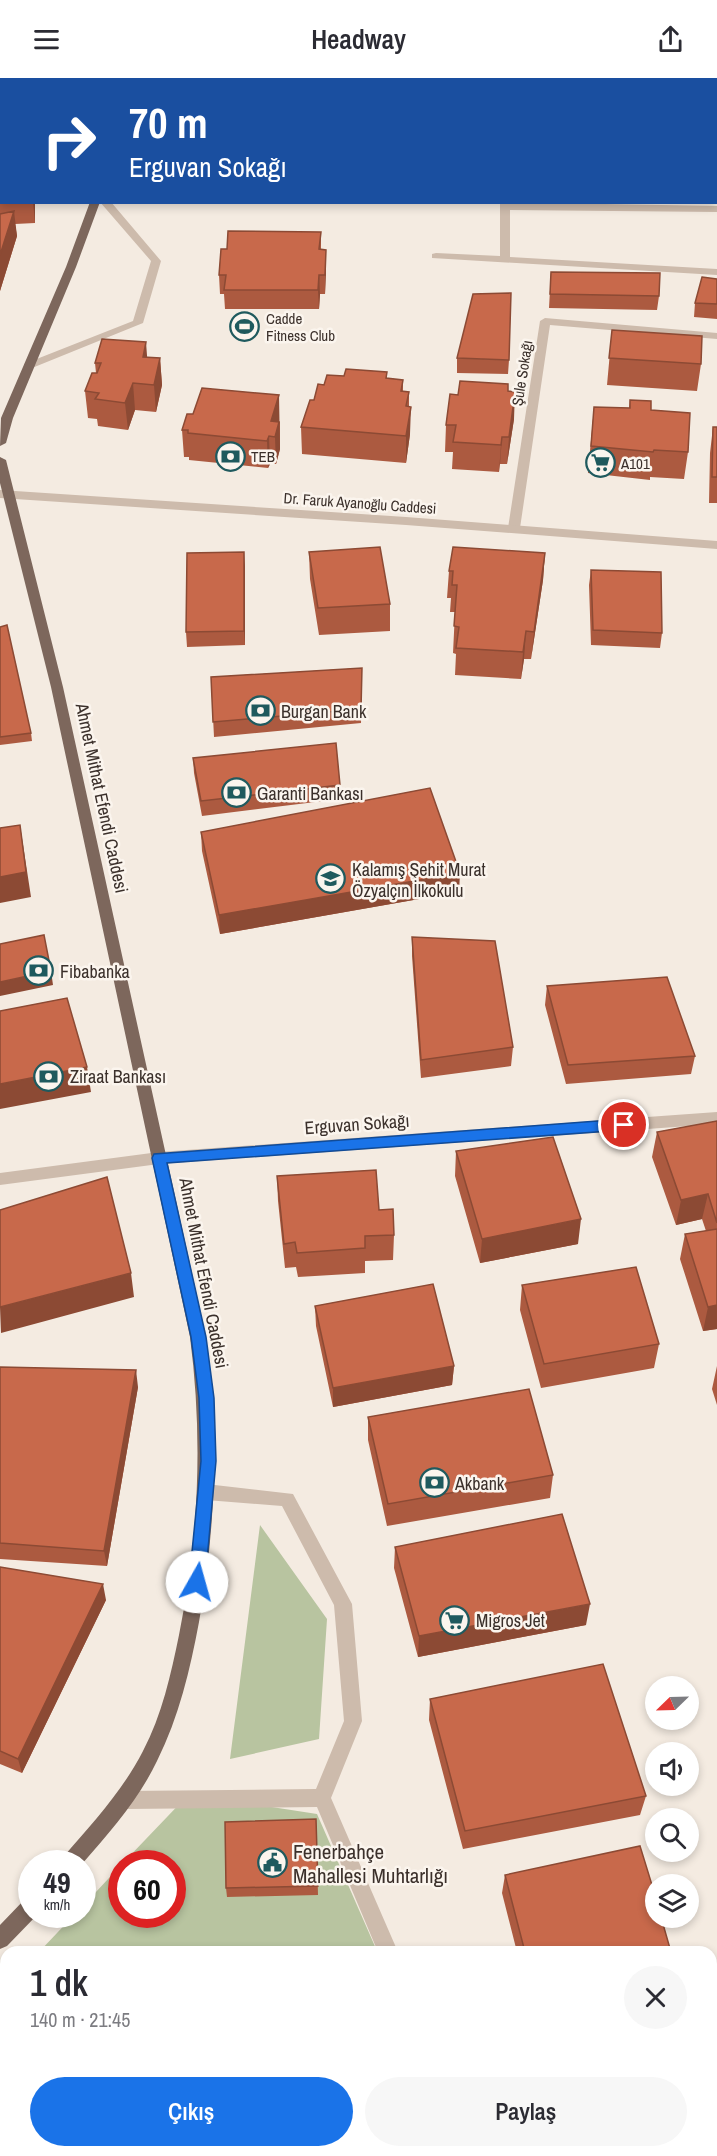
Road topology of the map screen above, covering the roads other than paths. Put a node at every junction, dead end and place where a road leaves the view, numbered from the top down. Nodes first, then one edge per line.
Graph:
1 (94, 204) edge
2 (107, 204) edge
3 (505, 205) edge
4 (717, 209) edge
5 (436, 256) dead end
6 (505, 258) junction
7 (717, 272) edge
8 (717, 336) edge
9 (28, 366) junction
10 (0, 443) edge
11 (0, 460) edge
12 (0, 479) edge
13 (4, 495) edge
14 (514, 528) junction
15 (717, 544) edge
16 (717, 1118) edge
17 (159, 1158) junction
18 (0, 1179) edge
19 (206, 1492) junction
20 (322, 1798) junction
21 (125, 1800) junction
22 (82, 1850) edge
23 (18, 1920) edge
24 (0, 1939) edge
25 (385, 1946) edge

1 - 9 main road
2 - 9 street
3 - 4 street
3 - 6 street
5 - 6 street
6 - 7 street
8 - 14 street, Şule Sokağı
9 - 10 main road
11 - 13 main road, Ahmet Mithat Efendi Caddesi
12 - 13 street
13 - 14 street, Dr. Faruk Ayanoğlu Caddesi
13 - 17 main road, Ahmet Mithat Efendi Caddesi
14 - 15 street, Dr. Faruk Ayanoğlu Caddesi
16 - 17 street, Erguvan Sokağı
17 - 18 street, Erguvan Sokağı
17 - 19 main road, Ahmet Mithat Efendi Caddesi
19 - 20 street
19 - 21 main road, Ahmet Mithat Efendi Caddesi
20 - 21 street
20 - 25 street
21 - 22 main road, Ahmet Mithat Efendi Caddesi
23 - 24 main road

